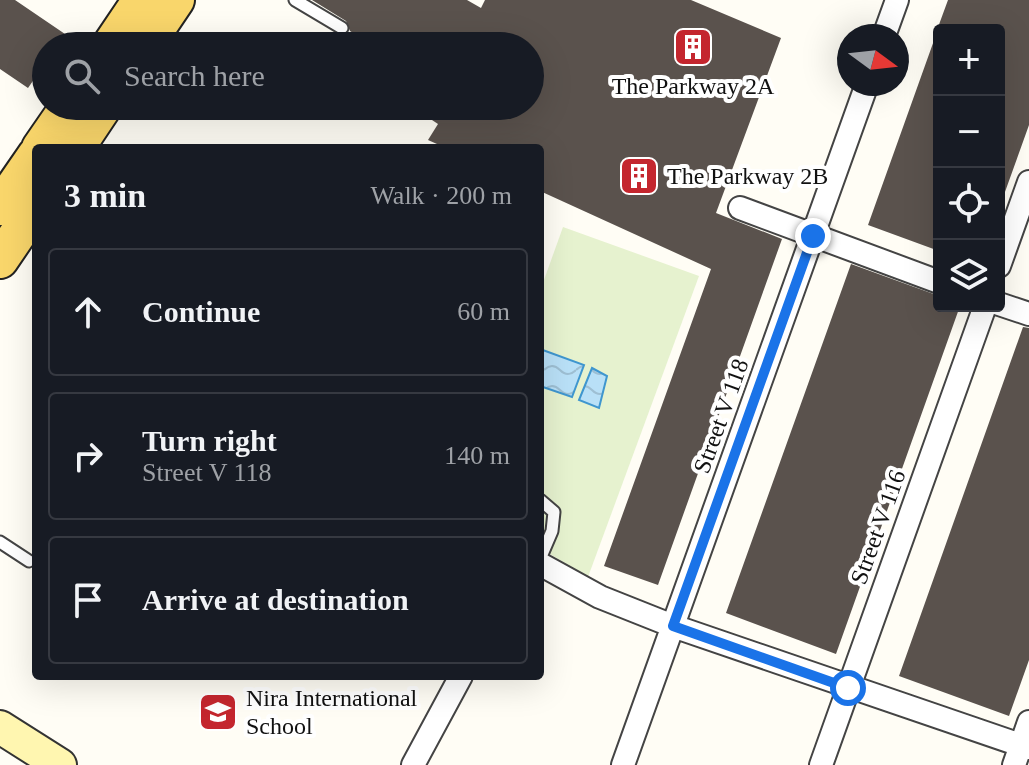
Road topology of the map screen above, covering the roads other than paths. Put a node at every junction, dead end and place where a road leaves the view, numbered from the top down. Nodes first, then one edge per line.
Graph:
1 (141, 0) edge
2 (176, 0) edge
3 (295, 0) edge
4 (897, 0) edge
5 (888, 24) edge
6 (342, 28) dead end
7 (119, 32) edge
8 (154, 32) edge
9 (863, 96) edge
10 (59, 120) edge
11 (95, 120) edge
12 (43, 144) edge
13 (79, 144) edge
14 (32, 171) edge
15 (1029, 182) edge
16 (23, 206) edge
17 (740, 208) dead end
18 (813, 236) junction
19 (1005, 249) edge
20 (0, 260) edge
21 (933, 280) edge
22 (1005, 306) edge
23 (983, 312) edge
24 (1029, 314) edge
25 (544, 503) edge
26 (0, 542) edge
27 (544, 551) edge
28 (29, 561) dead end
29 (544, 563) edge
30 (673, 626) junction
31 (459, 680) edge
32 (848, 688) junction
33 (1029, 722) edge
34 (0, 727) edge
35 (1021, 753) edge
36 (60, 765) edge
37 (413, 765) edge
38 (623, 765) edge
39 (821, 765) edge

1 - 7 main road
2 - 8 main road
3 - 6 lane
4 - 5 street
9 - 18 street, Street V 118
10 - 12 main road
11 - 13 main road
14 - 16 main road
15 - 19 street
16 - 20 main road
17 - 18 street
18 - 21 street
18 - 30 street, Street V 118
22 - 24 street
23 - 32 street, Street V 116
25 - 27 lane
26 - 28 lane
29 - 30 street
30 - 32 street
30 - 38 street, Street V 118
31 - 37 street
32 - 35 street
32 - 39 street, Street V 116
33 - 35 street
34 - 36 street

